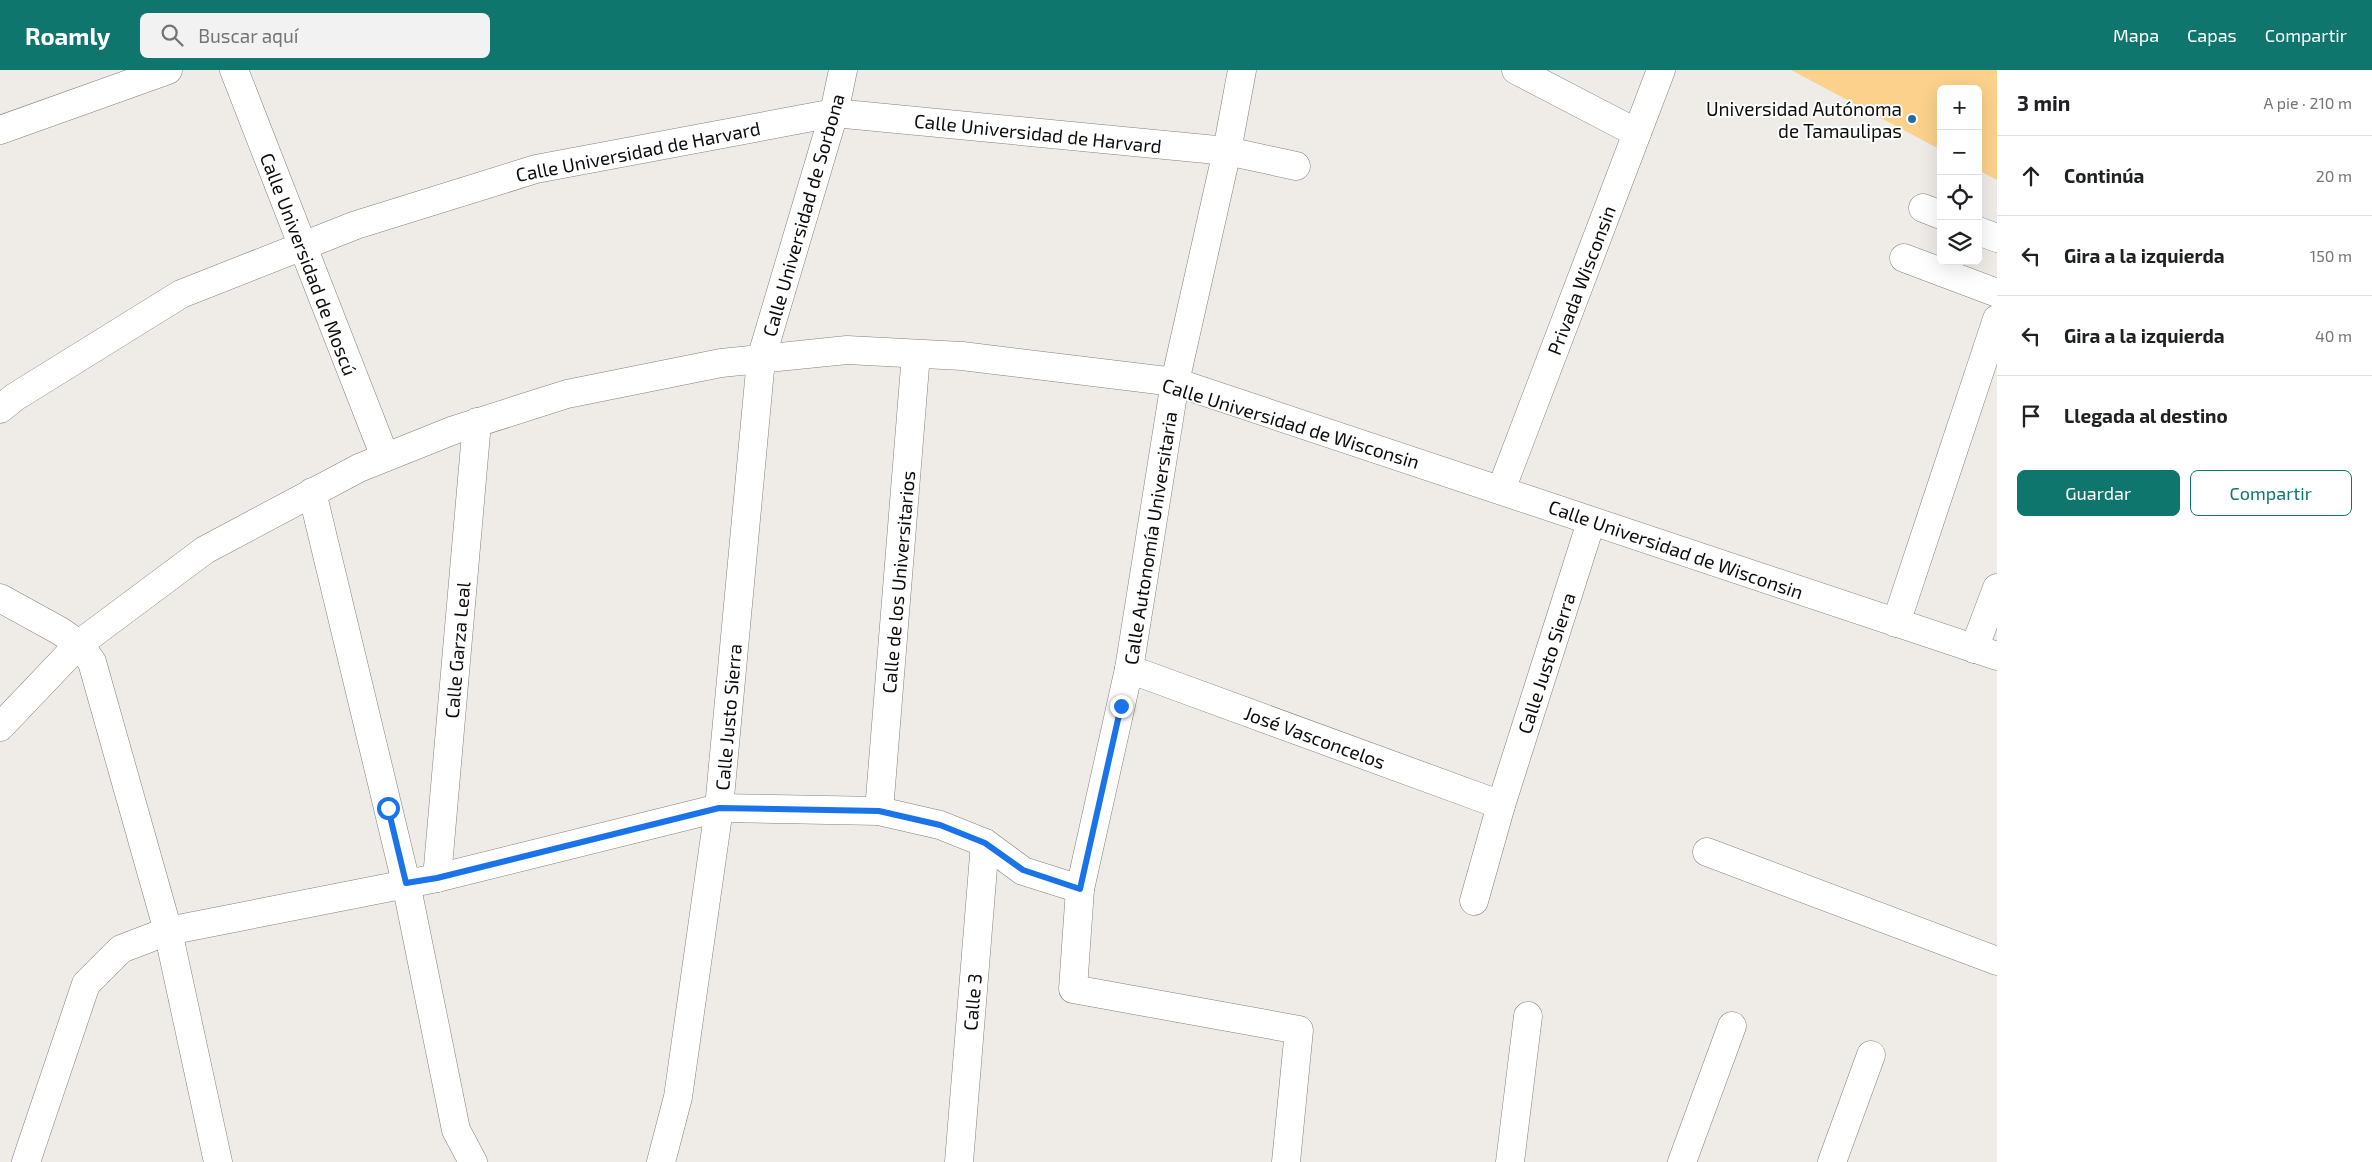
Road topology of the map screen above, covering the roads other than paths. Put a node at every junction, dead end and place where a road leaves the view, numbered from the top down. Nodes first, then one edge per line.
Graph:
1 (168, 70) edge
2 (234, 70) edge
3 (843, 70) edge
4 (1242, 70) edge
5 (1516, 70) edge
6 (1661, 70) edge
7 (834, 113) junction
8 (0, 130) edge
9 (1638, 133) junction
10 (1227, 151) junction
11 (1296, 166) dead end
12 (1982, 232) edge
13 (1997, 238) edge
14 (303, 246) junction
15 (1904, 258) dead end
16 (1997, 293) edge
17 (1997, 318) edge
18 (916, 354) junction
19 (761, 359) junction
20 (1174, 382) junction
21 (0, 410) edge
22 (477, 422) junction
23 (385, 458) junction
24 (1500, 490) junction
25 (312, 492) junction
26 (1592, 522) junction
27 (1997, 588) edge
28 (0, 598) edge
29 (1896, 623) junction
30 (79, 644) junction
31 (1986, 653) edge
32 (1129, 669) junction
33 (0, 727) edge
34 (1502, 805) junction
35 (719, 808) junction
36 (879, 811) junction
37 (985, 843) junction
38 (1707, 852) dead end
39 (437, 878) junction
40 (406, 883) junction
41 (1080, 889) junction
42 (1474, 901) dead end
43 (168, 931) junction
44 (1997, 961) edge
45 (1528, 1016) dead end
46 (1732, 1026) dead end
47 (1871, 1055) dead end
48 (26, 1162) edge
49 (218, 1162) edge
50 (473, 1162) edge
51 (661, 1162) edge
52 (958, 1162) edge
53 (1286, 1162) edge
54 (1510, 1162) edge
55 (1682, 1162) edge
56 (1832, 1162) edge

1 - 8 street
2 - 14 street, Calle Universidad de Moscú
3 - 7 street, Calle Universidad de Sorbona
4 - 10 street, Calle Autonomía Universitaria
5 - 9 street
6 - 9 street, Privada Wisconsin
7 - 10 street, Calle Universidad de Harvard
7 - 14 street, Calle Universidad de Harvard
7 - 19 street, Calle Universidad de Sorbona
9 - 24 street, Privada Wisconsin
10 - 11 street, Calle Universidad de Harvard
10 - 20 street, Calle Autonomía Universitaria
12 - 13 street
14 - 21 street, Calle Universidad de Harvard
14 - 23 street, Calle Universidad de Moscú
15 - 16 street
17 - 29 street
18 - 19 street, Calle Universidad de Wisconsin
18 - 20 street, Calle Universidad de Wisconsin
18 - 36 street, Calle de los Universitarios
19 - 22 street, Calle Universidad de Wisconsin
19 - 35 street, Calle Justo Sierra
20 - 24 street, Calle Universidad de Wisconsin
20 - 32 street, Calle Autonomía Universitaria
22 - 23 street, Calle Universidad de Wisconsin
22 - 39 street, Calle Garza Leal
23 - 25 street, Calle Universidad de Wisconsin
24 - 26 street, Calle Universidad de Wisconsin
25 - 30 street, Calle Universidad de Wisconsin
25 - 40 street
26 - 29 street, Calle Universidad de Wisconsin
26 - 34 street, Calle Justo Sierra
27 - 31 street
28 - 30 street
29 - 31 street, Calle Universidad de Wisconsin
30 - 33 street, Calle Universidad de Wisconsin
30 - 43 street
32 - 34 street, José Vasconcelos
32 - 41 street, Calle Autonomía Universitaria
34 - 42 street, Calle Justo Sierra
35 - 36 street
35 - 39 street
35 - 51 street, Calle Justo Sierra
36 - 37 street
37 - 41 street
37 - 52 street, Calle 3
38 - 44 street
39 - 40 street
40 - 43 street
40 - 50 street
41 - 53 street, Calle Autonomía Universitaria
43 - 48 street
43 - 49 street
45 - 54 street
46 - 55 street
47 - 56 street

